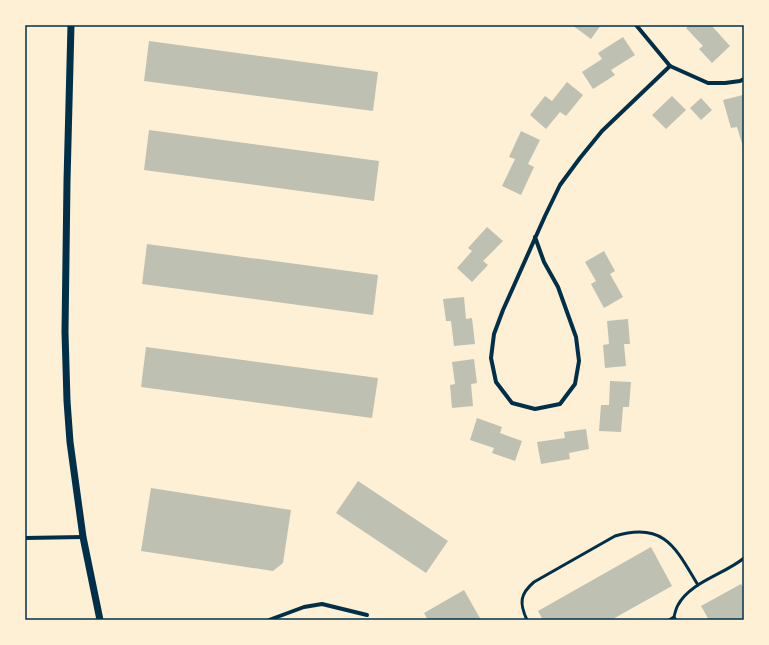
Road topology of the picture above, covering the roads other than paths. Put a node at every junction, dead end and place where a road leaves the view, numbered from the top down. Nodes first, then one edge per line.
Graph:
1 (71, 25) edge
2 (636, 25) edge
3 (670, 66) junction
4 (744, 80) edge
5 (535, 238) junction
6 (83, 537) junction
7 (25, 538) edge
8 (744, 558) edge
9 (698, 585) junction
10 (367, 615) dead end
11 (675, 618) edge
12 (100, 620) edge
13 (269, 620) edge
14 (528, 620) edge
15 (669, 620) edge

1 - 6 street
2 - 3 street
3 - 4 street
3 - 5 street
5 - 5 street
6 - 7 street
6 - 12 street
8 - 9 lane
9 - 11 lane
9 - 14 lane
10 - 13 street
11 - 15 lane

